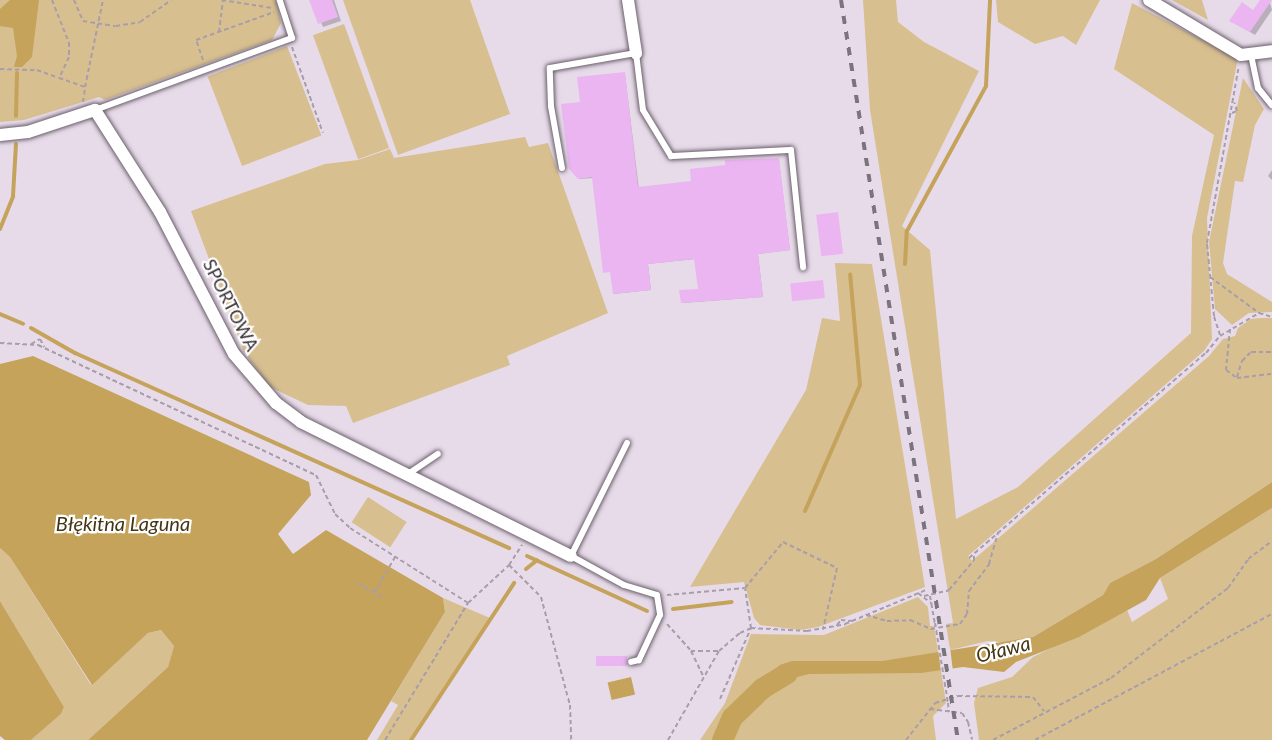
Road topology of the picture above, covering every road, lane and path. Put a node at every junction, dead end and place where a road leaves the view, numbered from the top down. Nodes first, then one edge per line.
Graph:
1 (52, 0) edge
2 (74, 0) edge
3 (103, 0) edge
4 (171, 0) edge
5 (223, 0) edge
6 (280, 0) edge
7 (628, 0) edge
8 (1149, 0) edge
9 (282, 9) junction
10 (98, 26) junction
11 (219, 32) junction
12 (289, 39) junction
13 (1272, 51) edge
14 (636, 53) junction
15 (1246, 55) junction
16 (0, 69) edge
17 (207, 69) junction
18 (60, 78) junction
19 (1272, 105) edge
20 (95, 110) junction
21 (323, 133) dead end
22 (0, 135) edge
23 (562, 168) dead end
24 (803, 267) dead end
25 (1209, 277) junction
26 (1259, 313) junction
27 (1272, 317) edge
28 (1230, 329) junction
29 (1220, 336) junction
30 (0, 343) edge
31 (31, 344) junction
32 (44, 347) junction
33 (1272, 352) edge
34 (1272, 374) edge
35 (1236, 378) junction
36 (627, 443) dead end
37 (438, 454) dead end
38 (408, 474) junction
39 (998, 532) junction
40 (1272, 541) edge
41 (520, 548) dead end
42 (974, 554) junction
43 (571, 556) junction
44 (395, 557) junction
45 (969, 558) dead end
46 (508, 565) junction
47 (358, 583) dead end
48 (744, 588) junction
49 (926, 590) dead end
50 (917, 592) junction
51 (374, 593) junction
52 (657, 595) junction
53 (930, 595) junction
54 (924, 596) junction
55 (383, 598) dead end
56 (468, 603) junction
57 (932, 604) junction
58 (1272, 614) edge
59 (660, 615) junction
60 (866, 615) junction
61 (751, 628) junction
62 (823, 629) junction
63 (691, 651) junction
64 (719, 651) junction
65 (631, 662) dead end
66 (704, 678) junction
67 (720, 699) dead end
68 (930, 710) junction
69 (949, 712) junction
70 (1045, 712) junction
71 (385, 740) edge
72 (571, 740) edge
73 (668, 740) edge
74 (906, 740) edge
75 (972, 740) edge
76 (993, 740) edge
77 (1035, 740) edge

1 - 18 path
2 - 10 path
3 - 10 path
4 - 10 path
5 - 9 path
5 - 11 path
6 - 9 lane
7 - 14 street
8 - 15 street
9 - 11 path
9 - 12 lane
10 - 18 path
11 - 17 path
12 - 17 lane
12 - 21 path
13 - 15 street
14 - 23 lane
14 - 24 lane
15 - 19 lane
15 - 25 path
16 - 18 path
17 - 20 lane
20 - 22 street
20 - 38 street, SPORTOWA
25 - 26 path
25 - 29 path
26 - 27 path
26 - 28 path
28 - 29 path
28 - 35 path
29 - 39 path
30 - 31 path
31 - 32 path
31 - 32 path
32 - 44 path
33 - 35 path
34 - 35 path
36 - 43 lane
37 - 38 lane
38 - 43 street, SPORTOWA
39 - 42 path
39 - 60 path
40 - 70 path
41 - 46 path
42 - 45 path
42 - 53 path
43 - 52 lane
44 - 51 path
44 - 56 path
46 - 56 path
46 - 72 path
47 - 51 path
48 - 52 path
48 - 61 path
48 - 62 path
49 - 50 path
50 - 54 path
50 - 60 path
51 - 55 path
52 - 59 lane
53 - 54 path
53 - 57 path
54 - 57 path
56 - 71 path
57 - 69 path, bridge
58 - 77 path
59 - 63 path
59 - 65 lane
60 - 62 path
61 - 62 path
61 - 64 path
61 - 67 path
63 - 64 path
63 - 66 path
64 - 66 path
66 - 73 path
68 - 69 path
68 - 70 path
68 - 74 path
69 - 75 path
70 - 76 path

